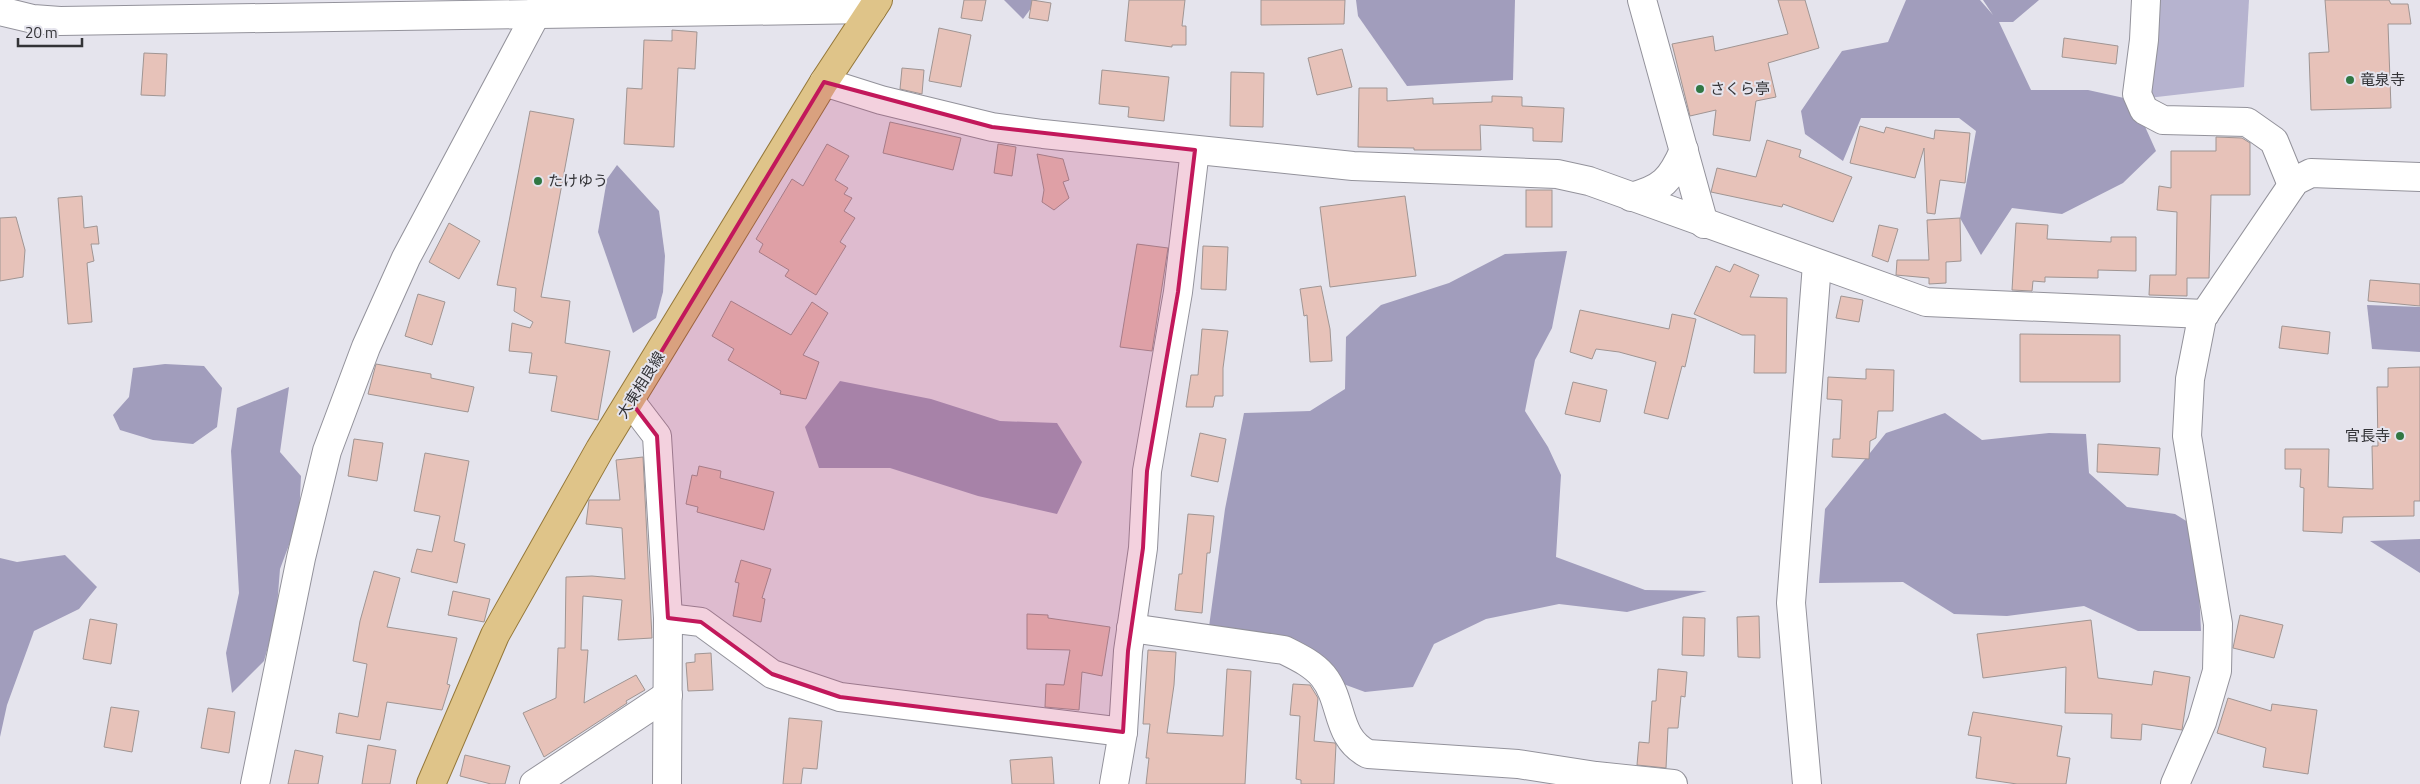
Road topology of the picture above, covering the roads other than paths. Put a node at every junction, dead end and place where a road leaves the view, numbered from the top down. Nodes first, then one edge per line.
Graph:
1 (1642, 0) edge
2 (2146, 0) edge
3 (875, 4) edge
4 (532, 7) edge
5 (187, 10) edge
6 (0, 11) edge
7 (824, 82) junction
8 (1195, 150) junction
9 (1684, 150) junction
10 (2420, 177) edge
11 (2292, 185) junction
12 (1631, 197) junction
13 (1704, 224) junction
14 (1817, 264) junction
15 (2205, 314) junction
16 (631, 402) junction
17 (668, 618) junction
18 (1131, 628) junction
19 (668, 695) junction
20 (1123, 732) junction
21 (1558, 777) edge
22 (255, 784) edge
23 (431, 784) edge
24 (534, 784) edge
25 (667, 784) edge
26 (1114, 784) edge
27 (1672, 784) edge
28 (1807, 784) edge
29 (2175, 784) edge

1 - 9 street
2 - 11 street
3 - 4 street
3 - 7 main road, 大東相良線
4 - 5 street
4 - 22 street
5 - 6 street
7 - 8 street
7 - 16 main road, 大東相良線
8 - 12 street
8 - 18 street
9 - 12 street
9 - 13 street
10 - 11 street
11 - 15 street
12 - 13 street
13 - 14 street
14 - 15 street
14 - 28 street
15 - 29 street
16 - 17 street
16 - 23 main road, 大東相良線
17 - 19 street
17 - 20 street
18 - 20 street
18 - 21 street
19 - 24 street
19 - 25 street
20 - 26 street
21 - 27 street

